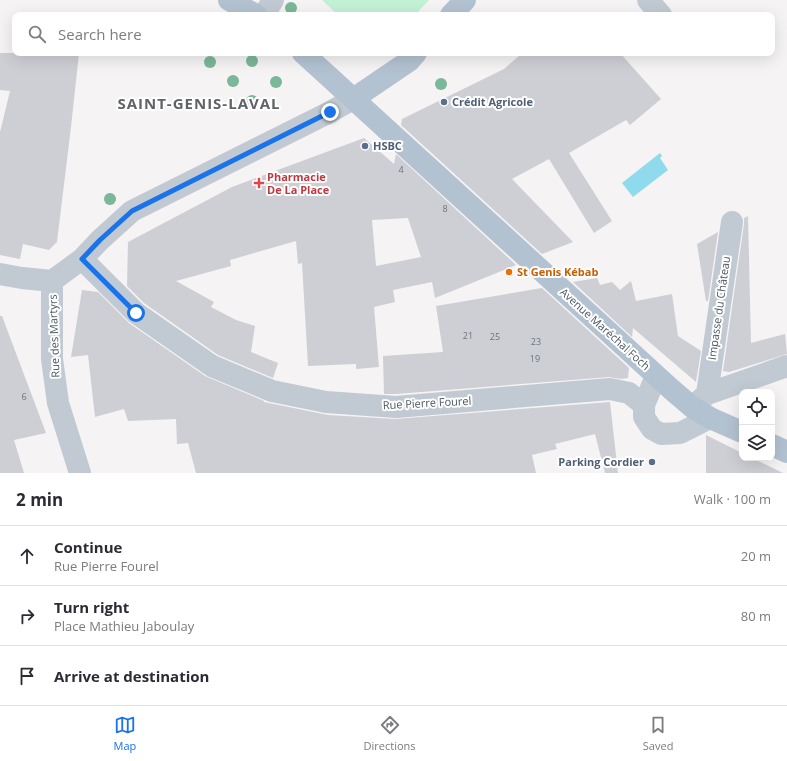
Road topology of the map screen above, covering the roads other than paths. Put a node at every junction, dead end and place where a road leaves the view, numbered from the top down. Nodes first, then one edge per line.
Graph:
1 (228, 0) edge
2 (273, 0) edge
3 (465, 0) edge
4 (648, 0) edge
5 (250, 12) edge
6 (266, 12) edge
7 (454, 12) edge
8 (658, 12) edge
9 (306, 56) edge
10 (413, 56) edge
11 (353, 99) junction
12 (732, 222) dead end
13 (82, 259) junction
14 (0, 274) edge
15 (52, 281) junction
16 (787, 366) edge
17 (656, 376) junction
18 (644, 405) junction
19 (703, 406) junction
20 (739, 430) edge
21 (775, 446) edge
22 (787, 452) edge
23 (80, 473) edge

1 - 5 main road
2 - 6 street
3 - 7 main road
4 - 8 street
9 - 11 main road, Avenue Maréchal Foch
10 - 11 main road
11 - 13 street, Rue des Martyrs
11 - 17 main road, Avenue Maréchal Foch
12 - 19 street, Impasse du Château
13 - 15 street, Rue des Martyrs
13 - 18 street, Rue Pierre Fourel
14 - 15 street
15 - 23 street, Rue des Martyrs
16 - 19 street
17 - 18 street
17 - 19 main road, Avenue Maréchal Foch
18 - 19 street
19 - 20 main road, Avenue Maréchal Foch
21 - 22 main road

